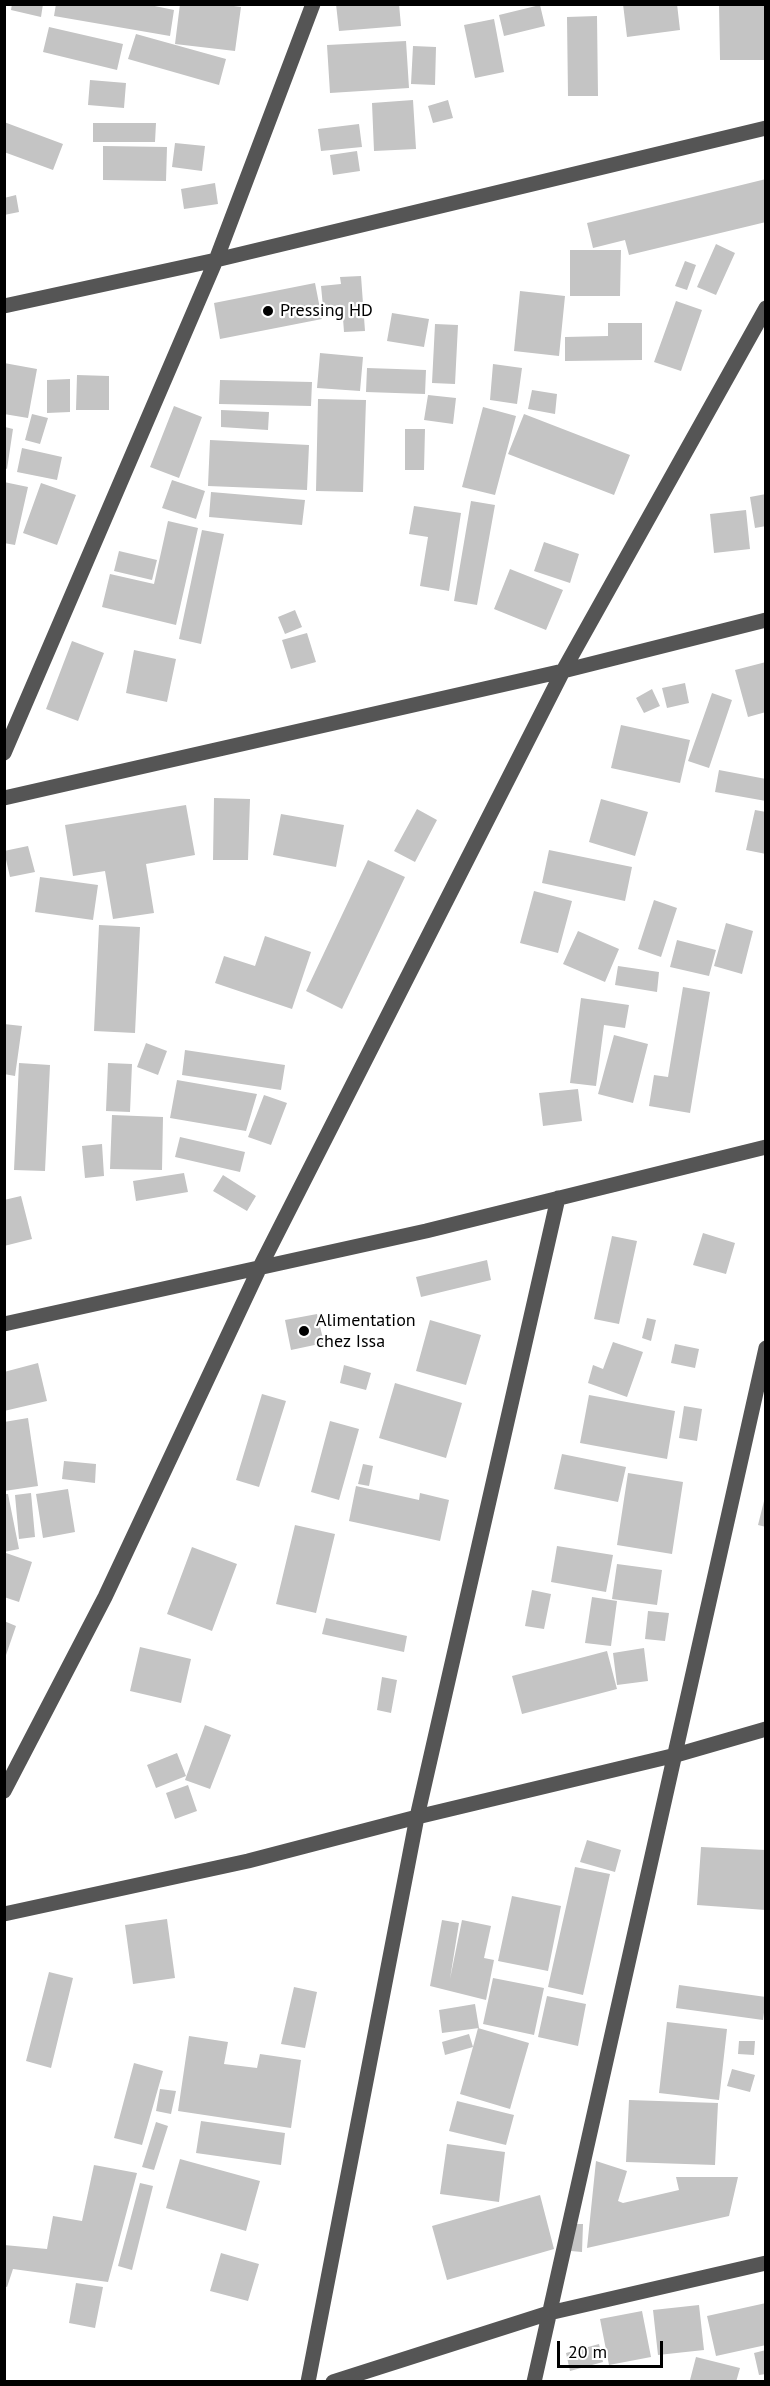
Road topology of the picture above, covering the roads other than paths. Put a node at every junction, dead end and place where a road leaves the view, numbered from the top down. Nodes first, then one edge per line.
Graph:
1 (313, 4) edge
2 (765, 128) edge
3 (216, 260) junction
4 (4, 306) edge
5 (765, 308) edge
6 (765, 620) edge
7 (563, 671) junction
8 (4, 753) edge
9 (4, 798) edge
10 (765, 1147) edge
11 (558, 1198) junction
12 (260, 1267) junction
13 (4, 1324) edge
14 (765, 1348) edge
15 (765, 1729) edge
16 (676, 1755) junction
17 (4, 1791) edge
18 (417, 1817) junction
19 (4, 1914) edge
20 (765, 2263) edge
21 (549, 2313) junction
22 (309, 2382) edge
23 (333, 2382) edge
24 (534, 2382) edge

1 - 3 street
2 - 3 street
3 - 4 street
3 - 8 street
5 - 7 street
6 - 7 street
7 - 9 street
7 - 12 street
10 - 11 street
11 - 12 street
11 - 18 street
12 - 13 street
12 - 17 street
14 - 16 street
15 - 16 street
16 - 18 street
16 - 21 street
18 - 19 street
18 - 22 street
20 - 21 street
21 - 23 street
21 - 24 street

